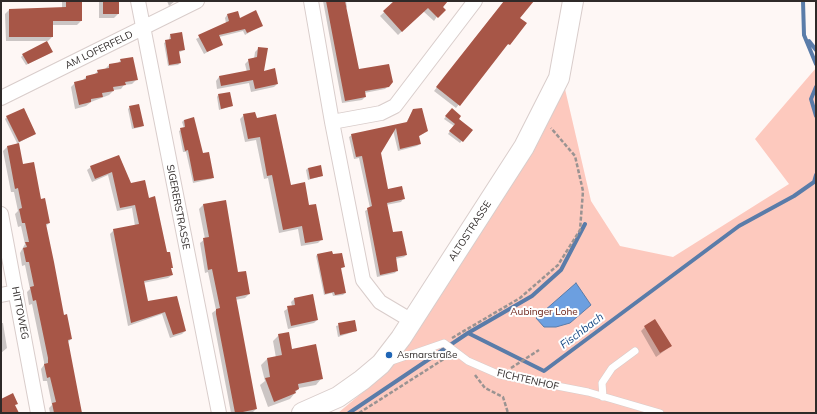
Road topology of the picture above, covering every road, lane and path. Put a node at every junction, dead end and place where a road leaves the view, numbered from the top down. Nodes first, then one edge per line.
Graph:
1 (138, 1) edge
2 (197, 1) edge
3 (311, 1) edge
4 (475, 1) edge
5 (573, 1) edge
6 (143, 28) junction
7 (1, 98) edge
8 (540, 115) junction
9 (332, 122) junction
10 (1, 214) edge
11 (16, 292) junction
12 (1, 296) edge
13 (412, 321) junction
14 (444, 343) junction
15 (539, 350) dead end
16 (455, 351) junction
17 (635, 351) dead end
18 (381, 364) junction
19 (515, 366) dead end
20 (471, 369) dead end
21 (603, 396) junction
22 (38, 413) edge
23 (219, 413) edge
24 (302, 413) edge
25 (360, 413) edge
26 (508, 413) edge
27 (660, 413) edge

1 - 6 street, SIGERERSTRASSE
2 - 6 street, AM LOFERFELD
3 - 9 street
4 - 9 street
5 - 8 main road, ALTOSTRASSE
6 - 7 street, AM LOFERFELD
6 - 23 street, SIGERERSTRASSE
8 - 13 main road, ALTOSTRASSE
8 - 14 path
9 - 13 street
10 - 11 street, HITTOWEG
11 - 12 street
11 - 22 street, HITTOWEG
13 - 18 main road, ALTOSTRASSE
14 - 16 lane, FICHTENHOF
14 - 18 lane
15 - 19 path
16 - 21 lane, FICHTENHOF
16 - 25 path
17 - 21 lane
18 - 24 main road, ALTOSTRASSE
20 - 26 path
21 - 27 lane, FICHTENHOF

